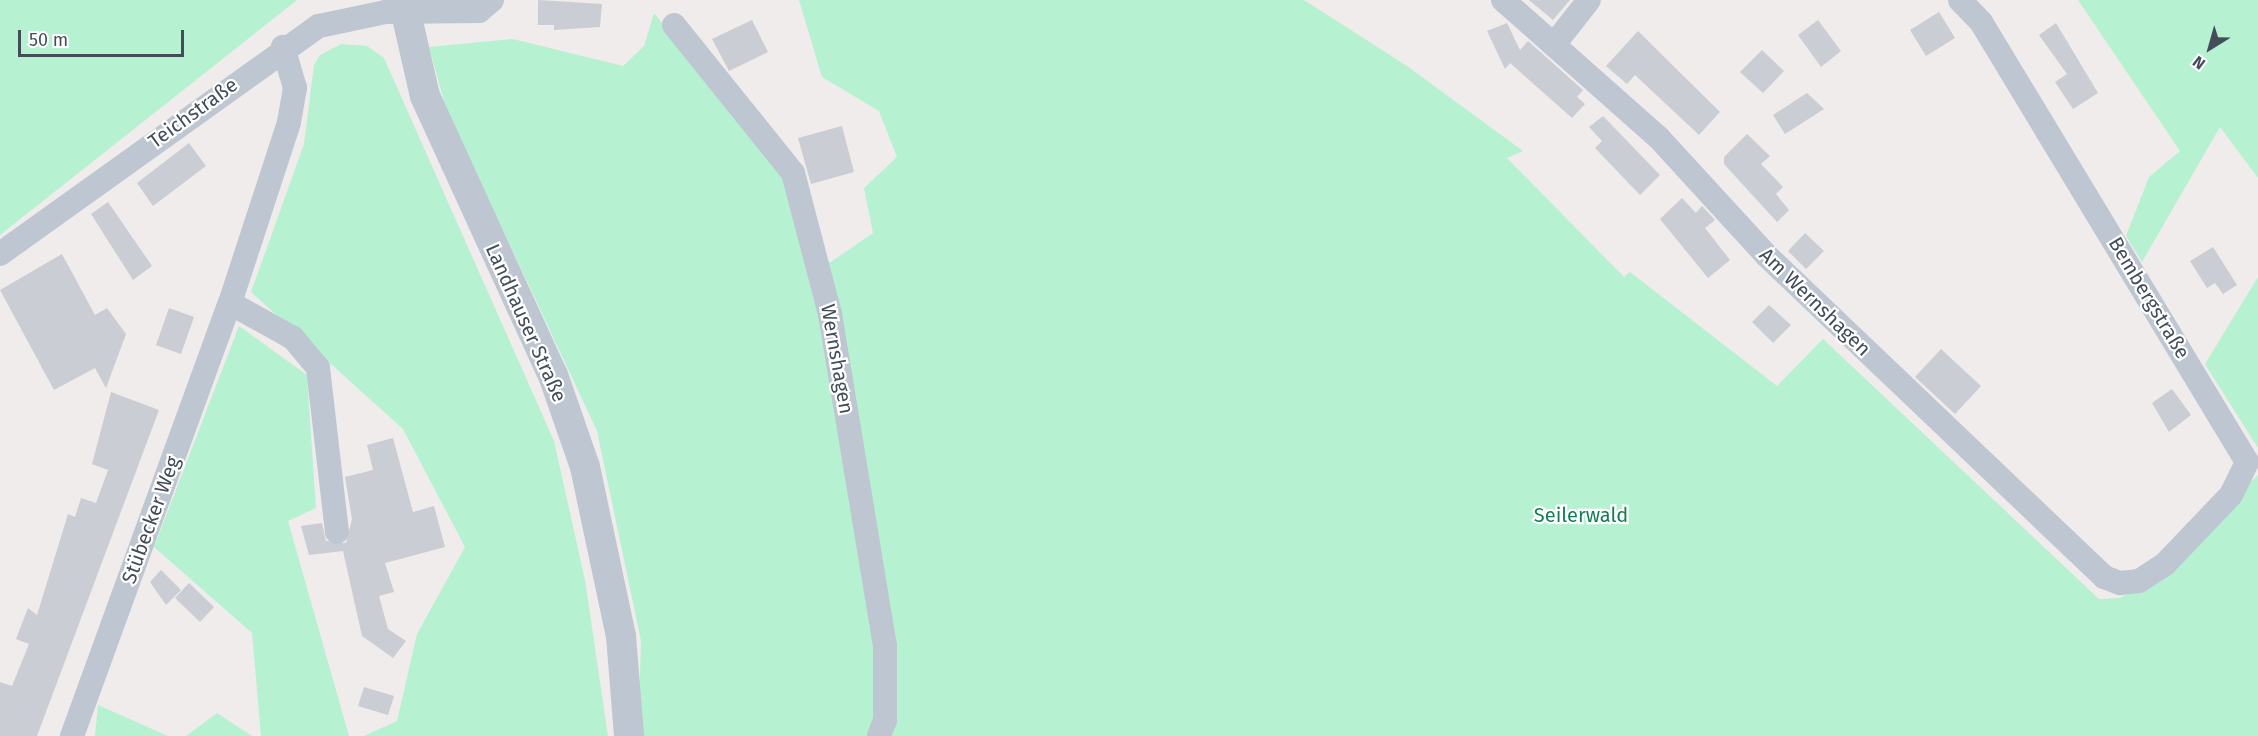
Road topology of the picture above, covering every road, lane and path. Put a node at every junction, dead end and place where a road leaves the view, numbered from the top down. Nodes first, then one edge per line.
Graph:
1 (492, 0) edge
2 (1503, 0) edge
3 (1589, 0) edge
4 (1960, 0) edge
5 (403, 6) edge
6 (674, 25) dead end
7 (1556, 42) junction
8 (283, 47) junction
9 (0, 254) edge
10 (230, 303) junction
11 (337, 532) dead end
12 (2139, 581) joint
13 (72, 736) edge
14 (629, 736) edge
15 (879, 736) edge

1 - 5 street
2 - 7 street, Am Wernshagen
3 - 7 street
4 - 12 street, Bembergstraße
5 - 8 street, Teichstraße
5 - 14 street, Landhauser Straße
6 - 15 street, Wernshagen
7 - 12 street, Am Wernshagen
8 - 9 street, Teichstraße
8 - 10 street, Stübecker Weg
10 - 11 street
10 - 13 street, Stübecker Weg

